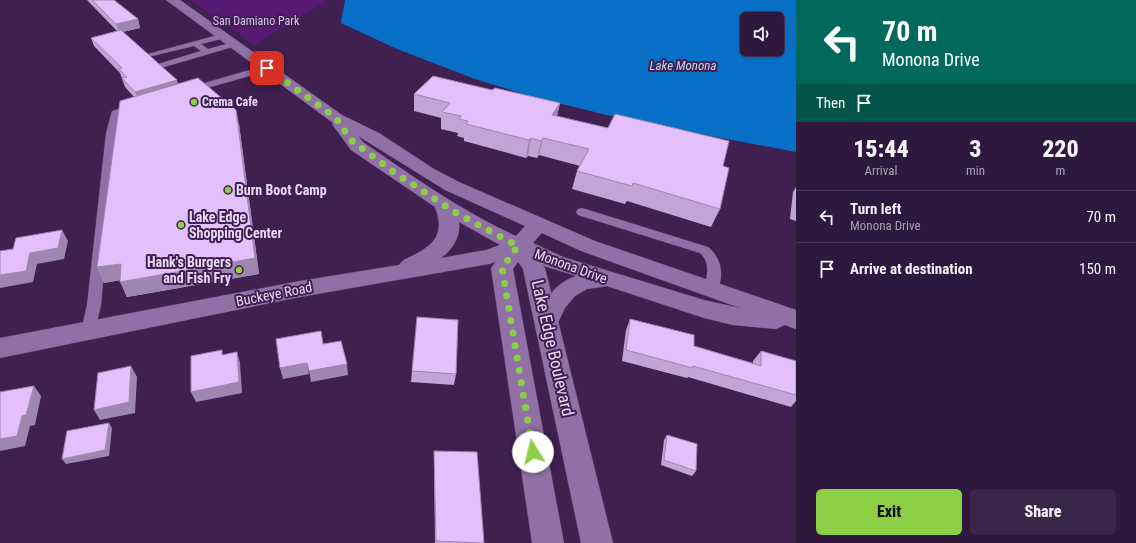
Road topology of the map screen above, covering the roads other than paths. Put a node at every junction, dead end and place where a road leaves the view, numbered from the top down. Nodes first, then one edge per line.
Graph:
1 (172, 0) edge
2 (228, 40) junction
3 (195, 43) junction
4 (205, 52) junction
5 (148, 55) edge
6 (161, 66) edge
7 (267, 68) junction
8 (181, 93) edge
9 (144, 104) edge
10 (336, 118) junction
11 (443, 204) junction
12 (582, 212) dead end
13 (538, 225) junction
14 (518, 246) junction
15 (389, 275) junction
16 (609, 281) junction
17 (711, 289) junction
18 (796, 321) edge
19 (547, 323) junction
20 (88, 331) junction
21 (0, 348) edge
22 (548, 543) edge
23 (597, 543) edge

1 - 2 street, Monona Drive
2 - 3 lane
2 - 4 lane
2 - 7 street, Monona Drive
3 - 4 lane
3 - 5 lane
4 - 6 lane
7 - 8 lane
7 - 10 street, Monona Drive
9 - 20 lane
10 - 11 street, Monona Drive
10 - 13 street, Monona Drive
11 - 14 street, Monona Drive
11 - 15 street
12 - 17 lane
13 - 14 street, Buckeye Road
13 - 17 street, Monona Drive
14 - 15 street, Buckeye Road
14 - 16 street, Monona Drive
14 - 19 street, Lake Edge Boulevard
14 - 22 street
15 - 20 street, Buckeye Road
16 - 18 street, Monona Drive
16 - 19 street
17 - 18 street, Monona Drive
19 - 23 street, Lake Edge Boulevard
20 - 21 street, Buckeye Road

